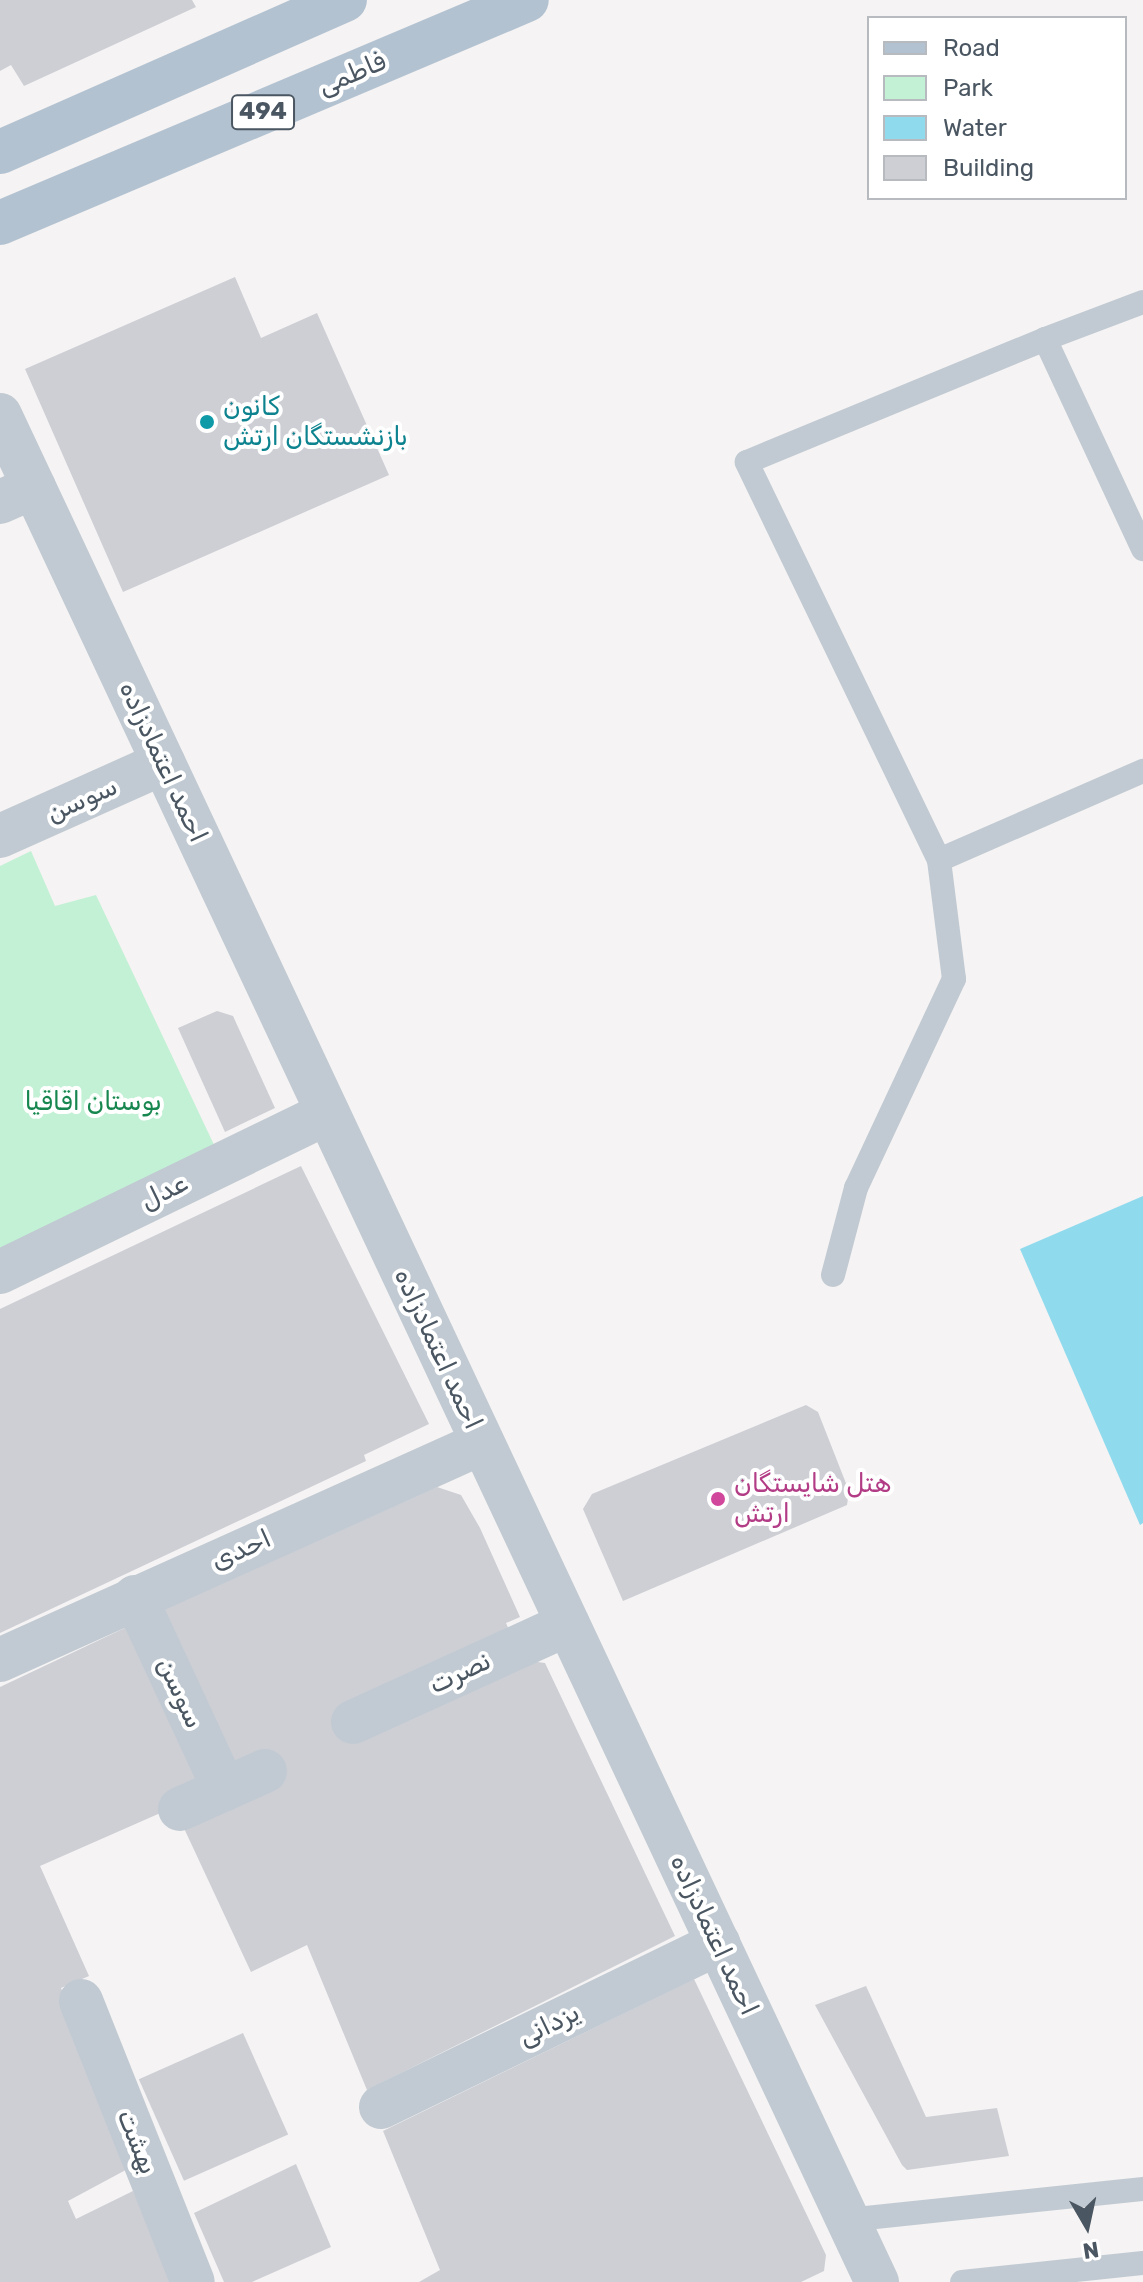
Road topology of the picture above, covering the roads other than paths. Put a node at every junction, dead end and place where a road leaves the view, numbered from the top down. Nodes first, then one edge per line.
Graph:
1 (345, 0) edge
2 (527, 0) edge
3 (0, 152) edge
4 (0, 223) edge
5 (1143, 302) edge
6 (1045, 339) junction
7 (0, 415) edge
8 (17, 495) edge
9 (1143, 549) edge
10 (163, 763) junction
11 (1143, 771) edge
12 (0, 836) edge
13 (939, 860) junction
14 (327, 1113) junction
15 (0, 1272) edge
16 (833, 1275) dead end
17 (482, 1443) junction
18 (135, 1597) junction
19 (568, 1624) junction
20 (0, 1660) edge
21 (353, 1722) dead end
22 (265, 1771) dead end
23 (224, 1789) junction
24 (180, 1809) dead end
25 (718, 1943) junction
26 (81, 2001) dead end
27 (381, 2107) dead end
28 (1143, 2189) edge
29 (847, 2220) junction
30 (1143, 2263) edge
31 (193, 2282) edge
32 (877, 2282) edge
33 (962, 2282) edge

1 - 3 main road, 494
2 - 4 main road, فاطمی / 494
5 - 6 lane
6 - 9 lane
6 - 13 lane
7 - 8 street, احمد اعتمادزاده
8 - 10 street, احمد اعتمادزاده
10 - 12 street, سوسن
10 - 14 street, احمد اعتمادزاده
11 - 13 lane
13 - 16 lane
14 - 15 street, عدل
14 - 17 street, احمد اعتمادزاده
17 - 18 street, احدی
17 - 19 street, احمد اعتمادزاده
18 - 20 street, احدی
18 - 23 street, سوسن
19 - 21 street, نصرت
19 - 25 street, احمد اعتمادزاده
22 - 23 street
23 - 24 street
25 - 27 street, یزدانی
25 - 29 street, احمد اعتمادزاده
26 - 31 street, بهشت
28 - 29 lane
29 - 32 street, احمد اعتمادزاده
30 - 33 lane

